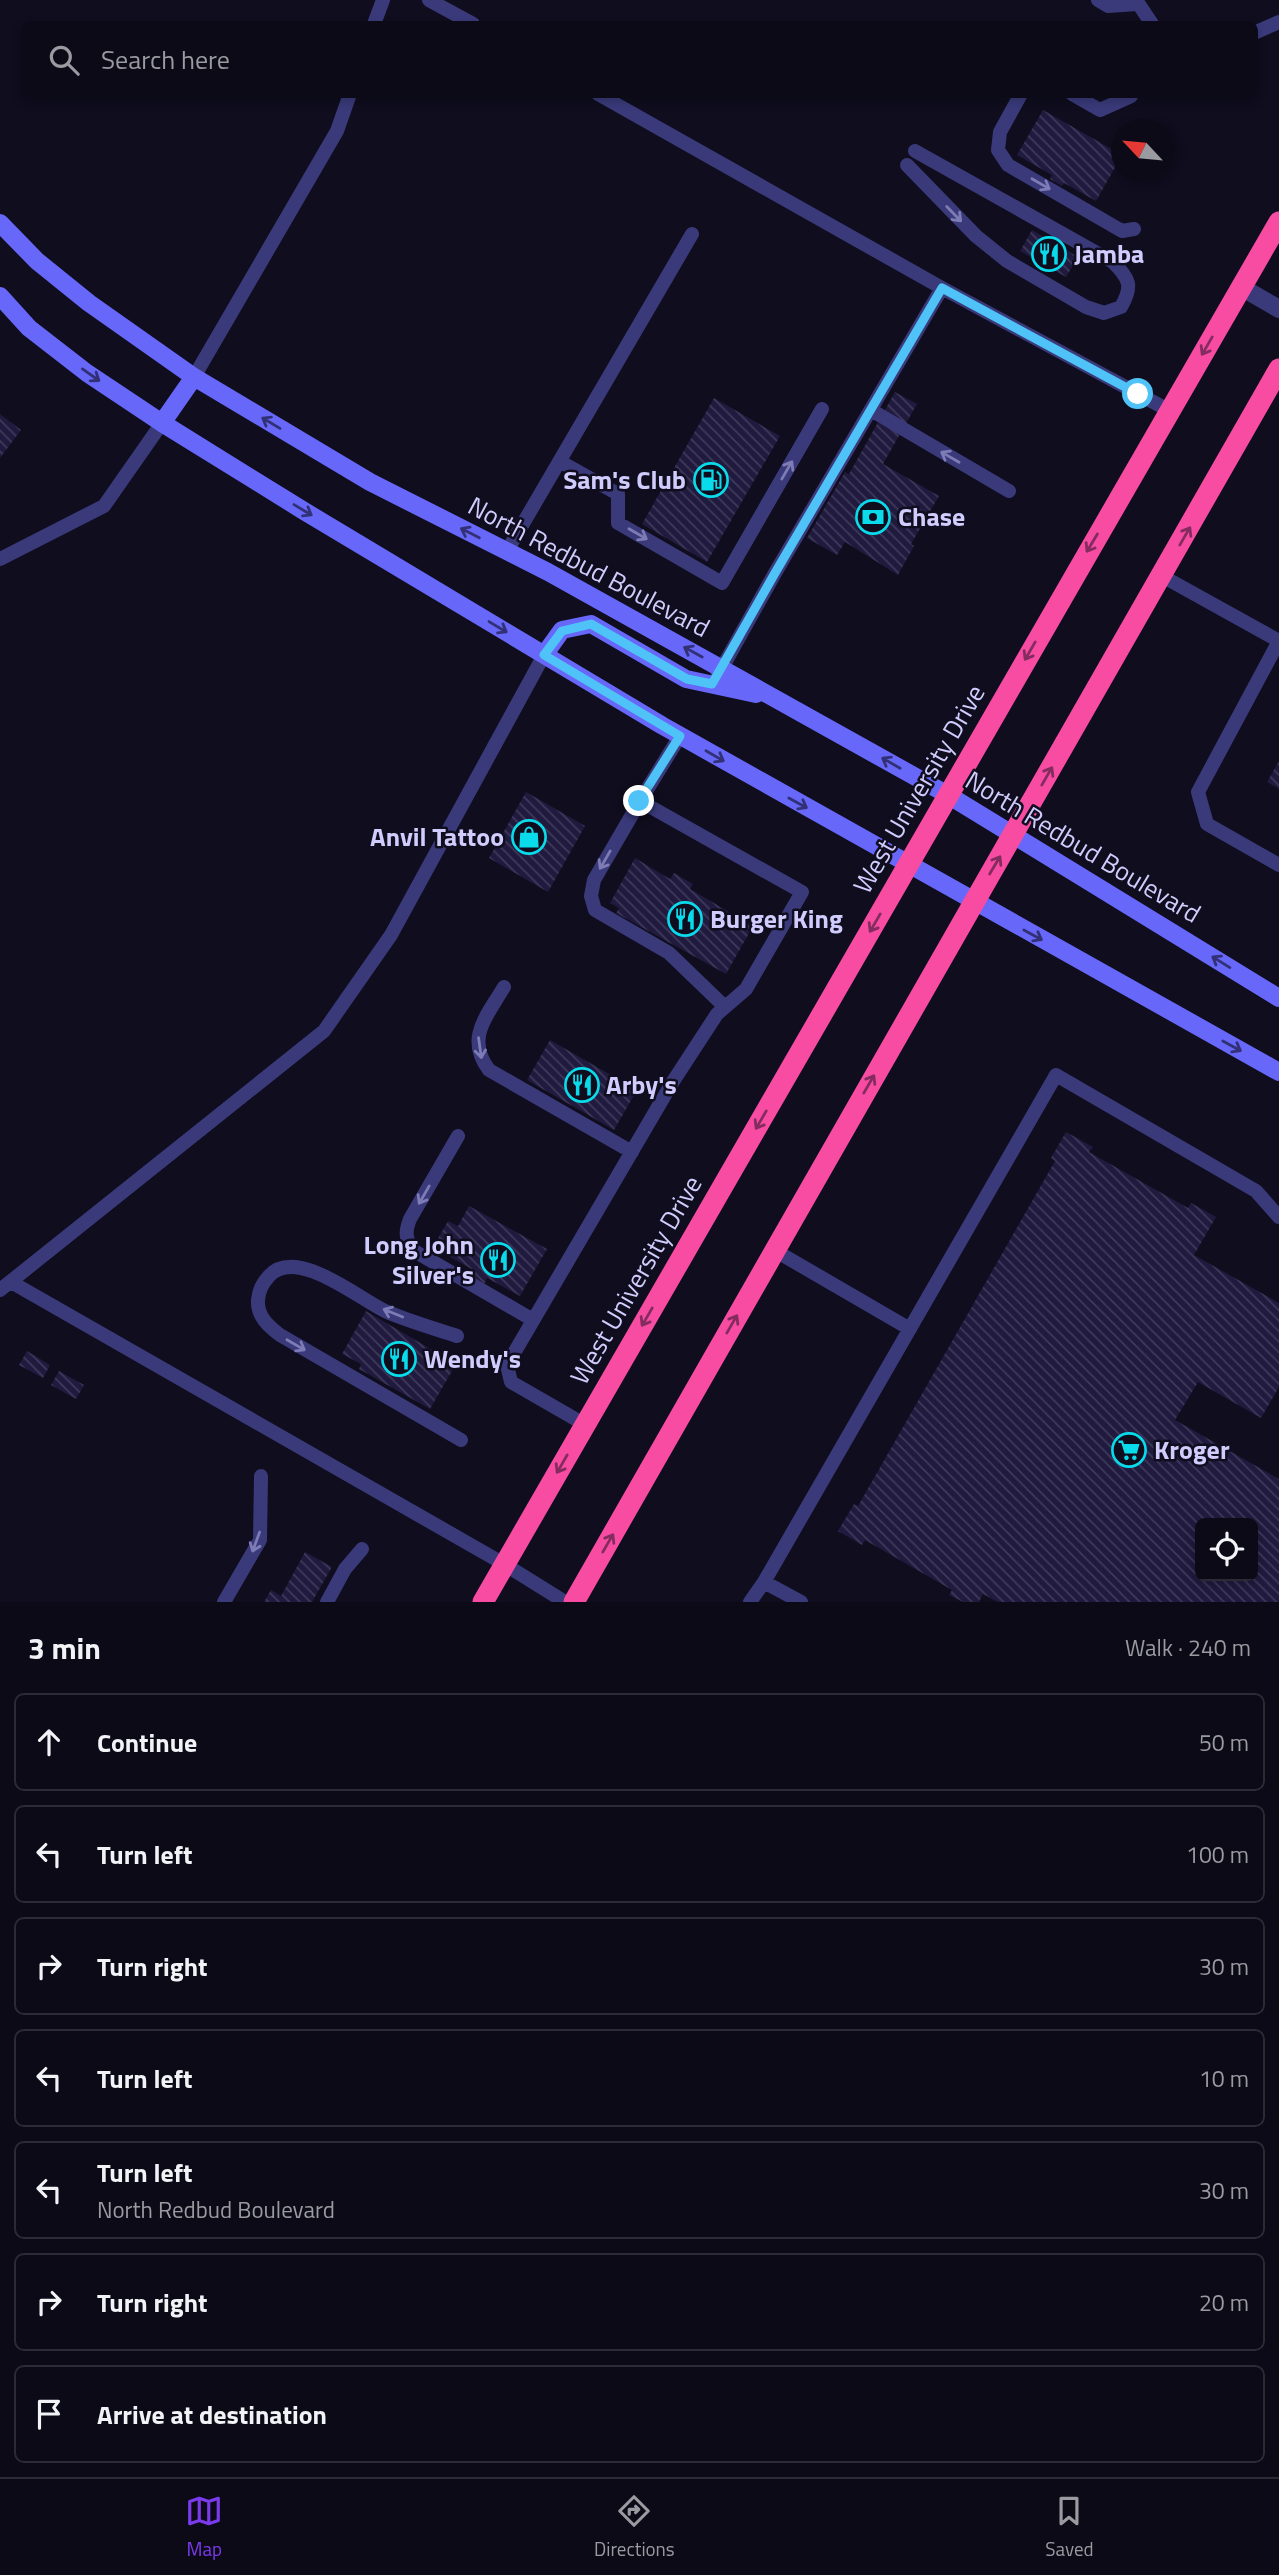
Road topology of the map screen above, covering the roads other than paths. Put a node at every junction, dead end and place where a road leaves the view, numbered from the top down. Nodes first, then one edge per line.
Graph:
1 (383, 0) edge
2 (429, 0) edge
3 (1098, 0) edge
4 (1137, 2) edge
5 (375, 21) edge
6 (468, 21) edge
7 (1150, 21) edge
8 (1279, 22) edge
9 (1258, 32) edge
10 (349, 98) edge
11 (604, 98) edge
12 (1019, 98) edge
13 (1079, 98) edge
14 (1127, 98) edge
15 (915, 151) dead end
16 (907, 165) dead end
17 (1279, 222) edge
18 (0, 223) edge
19 (1134, 229) dead end
20 (692, 234) dead end
21 (1241, 287) junction
22 (942, 288) junction
23 (0, 296) edge
24 (1279, 309) edge
25 (1279, 369) edge
26 (194, 377) junction
27 (822, 408) dead end
28 (871, 410) junction
29 (1170, 411) junction
30 (162, 423) junction
31 (561, 462) junction
32 (1009, 491) dead end
33 (507, 551) junction
34 (0, 559) edge
35 (1162, 576) junction
36 (1279, 641) edge
37 (544, 655) junction
38 (722, 668) junction
39 (712, 684) junction
40 (776, 698) junction
41 (680, 736) junction
42 (948, 795) junction
43 (639, 801) junction
44 (1013, 835) junction
45 (909, 864) junction
46 (1279, 865) edge
47 (974, 901) junction
48 (504, 987) dead end
49 (1279, 998) edge
50 (725, 1007) junction
51 (1279, 1072) edge
52 (458, 1136) dead end
53 (632, 1152) junction
54 (1279, 1217) edge
55 (774, 1250) junction
56 (5, 1286) edge
57 (533, 1320) junction
58 (909, 1329) junction
59 (457, 1336) dead end
60 (584, 1424) junction
61 (461, 1440) dead end
62 (261, 1476) dead end
63 (362, 1549) dead end
64 (504, 1564) junction
65 (764, 1581) junction
66 (225, 1602) edge
67 (327, 1602) edge
68 (483, 1602) edge
69 (565, 1602) edge
70 (574, 1602) edge
71 (750, 1602) edge
72 (801, 1602) edge

1 - 5 lane
2 - 6 lane
3 - 4 lane
4 - 7 lane
8 - 9 lane
10 - 26 lane
11 - 22 lane
12 -> 19 lane
13 - 14 lane
16 -> 15 lane
17 - 21 highway, West University Drive
18 - 26 street, North Redbud Boulevard
20 - 31 lane
21 - 24 street
21 -> 29 highway, West University Drive
22 - 28 lane
22 - 29 lane
23 -> 30 street
35 -> 25 highway
26 - 30 street
33 -> 26 street, North Redbud Boulevard
31 -> 27 lane
32 -> 28 lane
28 - 38 lane
29 -> 42 highway, West University Drive
30 - 34 lane
30 -> 37 street
31 - 33 lane
38 -> 33 street, North Redbud Boulevard
35 - 36 lane
44 -> 35 highway
36 - 46 lane
37 - 39 street
37 - 41 street
37 - 56 lane
38 - 39 lane
38 - 40 street, North Redbud Boulevard
39 - 40 street
42 -> 40 street, North Redbud Boulevard
41 - 43 lane
41 -> 45 street
42 - 44 street, North Redbud Boulevard
42 - 45 highway, West University Drive
43 -> 50 lane
43 - 50 lane
47 -> 44 highway
49 -> 44 street, North Redbud Boulevard
45 - 47 street
45 -> 60 highway, West University Drive
47 -> 51 street
55 -> 47 highway
48 -> 53 lane
50 - 53 lane
52 -> 57 lane
53 - 57 lane
54 - 58 lane
55 - 58 lane
70 -> 55 highway
56 - 64 lane
57 - 60 lane
58 - 65 lane
59 -> 61 lane
60 -> 64 highway, West University Drive
62 -> 66 lane
63 - 67 lane
64 - 68 highway, West University Drive
64 - 69 lane
65 - 71 lane
65 - 72 lane

